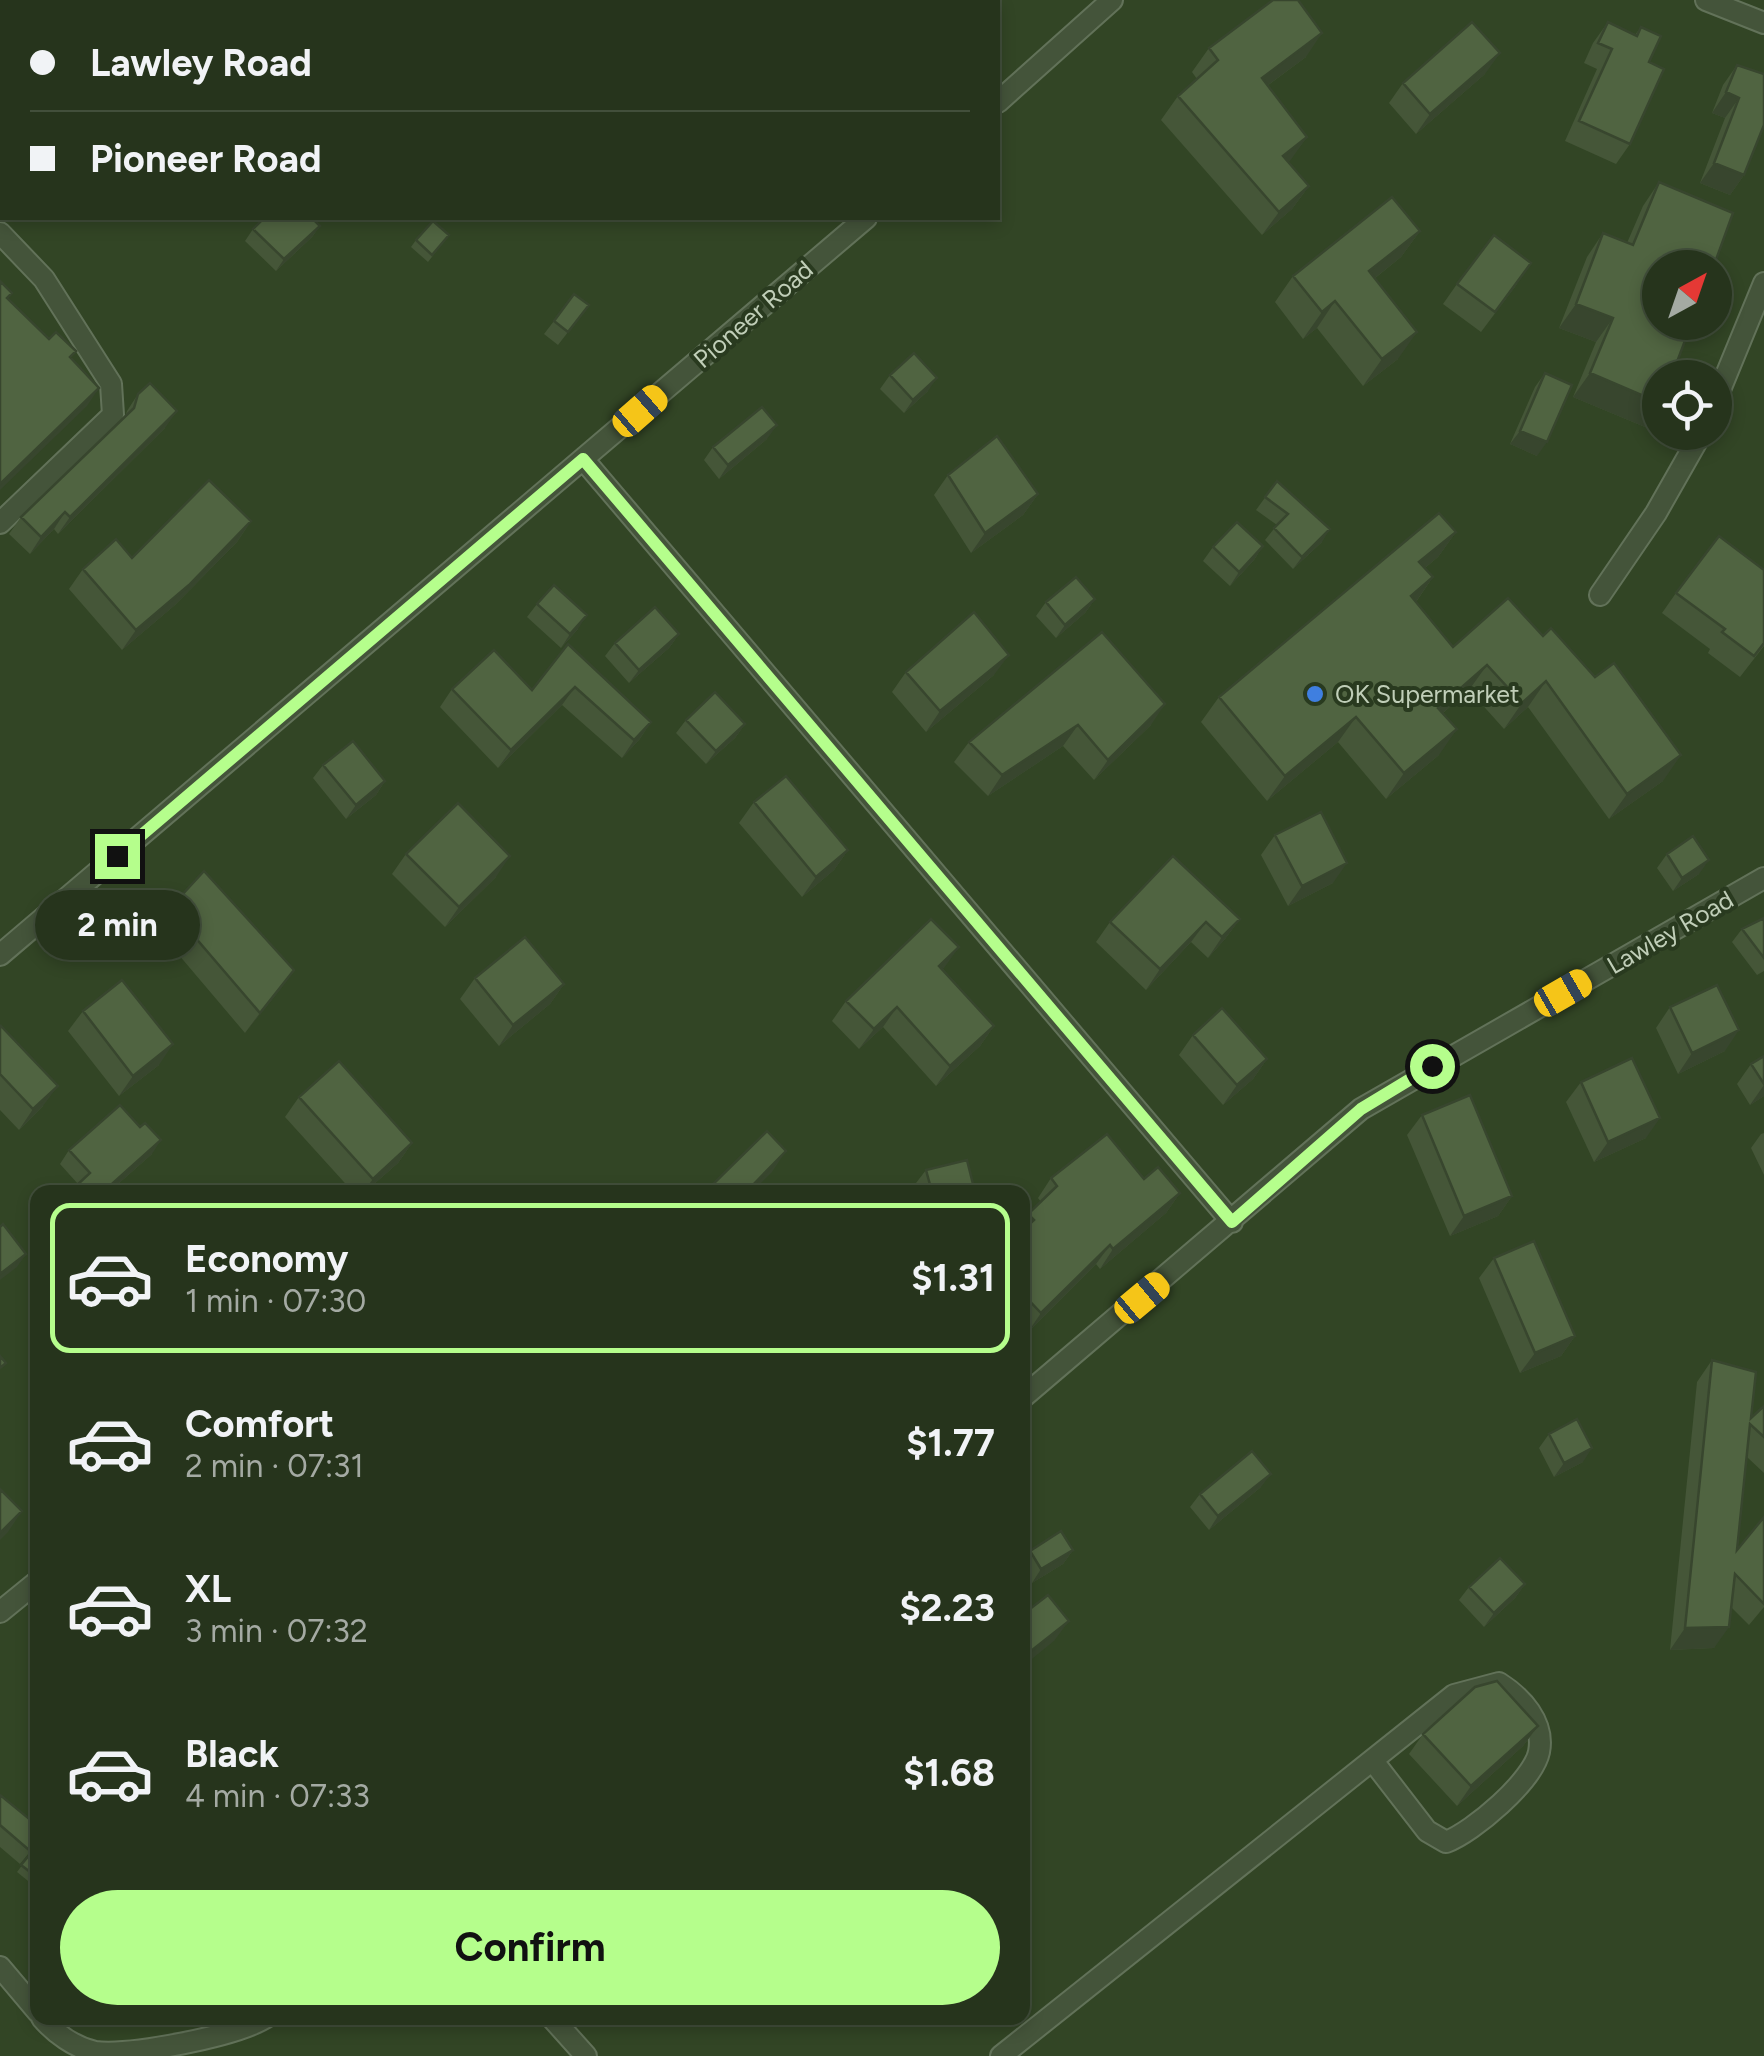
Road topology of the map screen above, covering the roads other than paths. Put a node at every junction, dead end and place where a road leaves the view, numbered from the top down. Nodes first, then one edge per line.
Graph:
1 (1112, 0) edge
2 (1706, 0) edge
3 (1764, 23) edge
4 (1000, 100) edge
5 (864, 220) edge
6 (0, 233) edge
7 (1764, 283) edge
8 (1732, 361) edge
9 (1692, 450) edge
10 (583, 459) junction
11 (0, 523) edge
12 (1600, 595) dead end
13 (1764, 878) edge
14 (0, 955) edge
15 (1232, 1222) junction
16 (1030, 1391) edge
17 (30, 1588) edge
18 (0, 1612) edge
19 (1372, 1762) junction
20 (0, 1967) edge
21 (30, 2003) edge
22 (48, 2025) edge
23 (253, 2025) edge
24 (558, 2025) edge
25 (586, 2056) edge
26 (1001, 2056) edge

1 - 4 street
2 - 3 street
5 - 10 street, Pioneer Road
6 - 11 street
7 - 8 street
9 - 12 street
10 - 14 street, Pioneer Road
10 - 15 street
13 - 15 street, Lawley Road
15 - 16 street, Lawley Road
17 - 18 street
19 - 19 street
19 - 26 street
20 - 21 street
22 - 23 street
24 - 25 street

